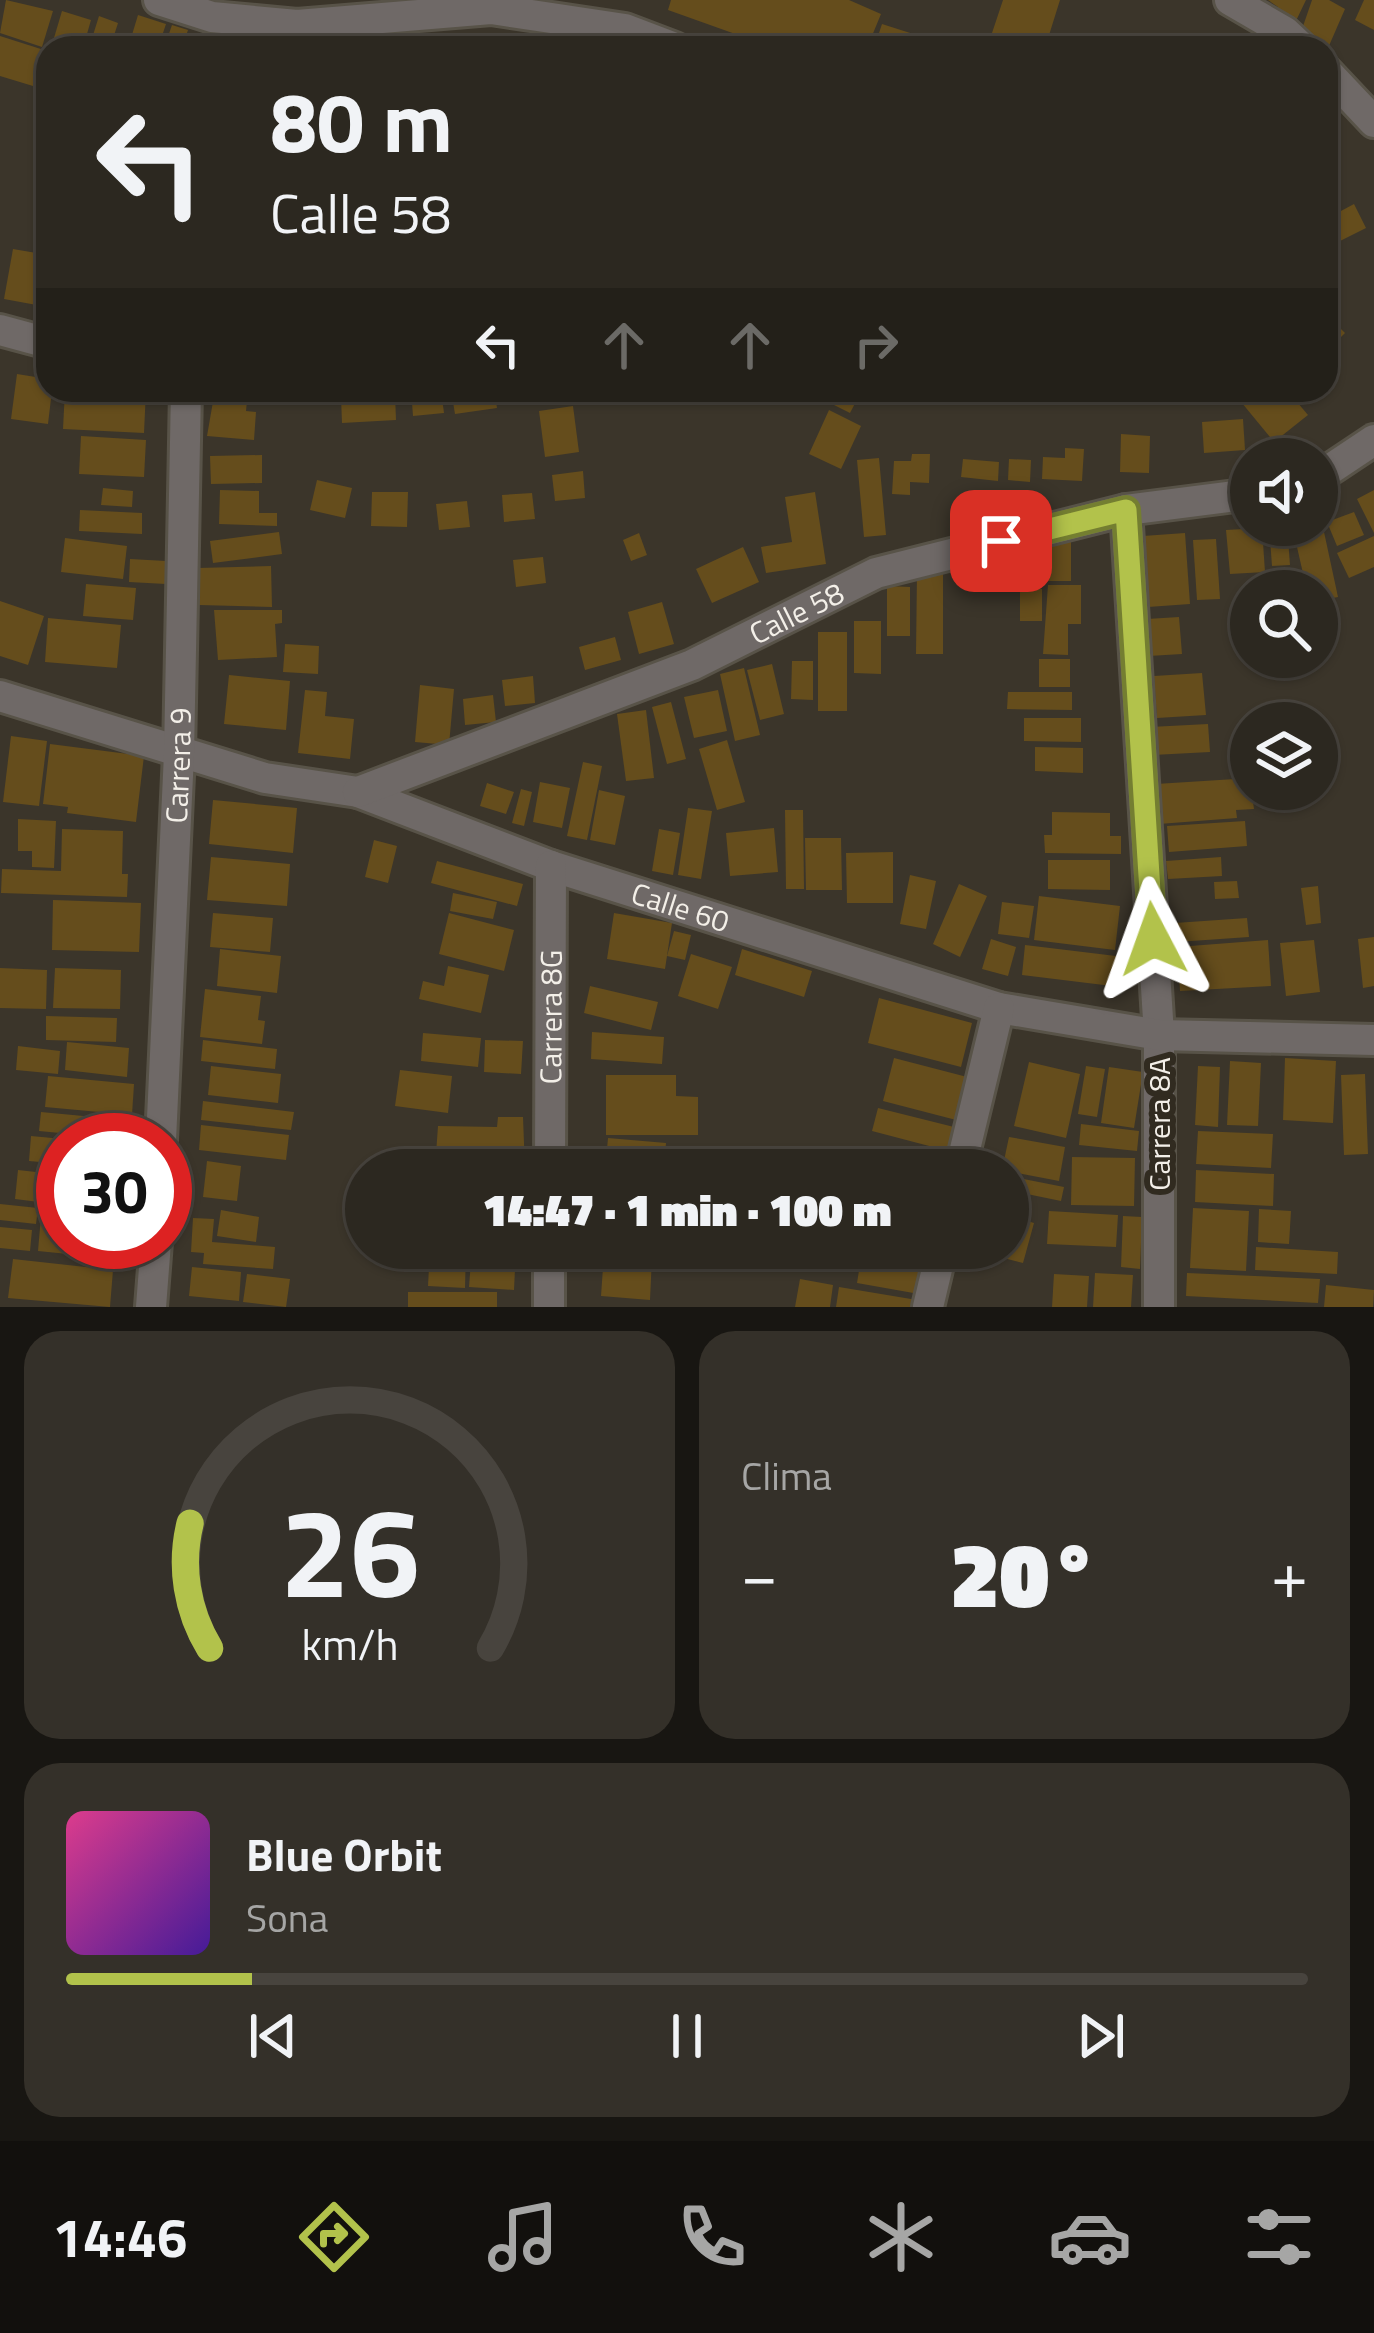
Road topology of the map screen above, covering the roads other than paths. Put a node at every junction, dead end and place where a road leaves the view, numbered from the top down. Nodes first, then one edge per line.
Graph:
1 (159, 0) edge
2 (1230, 0) edge
3 (212, 22) edge
4 (643, 36) edge
5 (1289, 36) edge
6 (1338, 84) edge
7 (1374, 122) edge
8 (0, 331) edge
9 (36, 340) edge
10 (186, 402) edge
11 (1374, 440) edge
12 (1338, 464) edge
13 (1230, 497) edge
14 (1126, 510) junction
15 (0, 696) edge
16 (179, 754) junction
17 (358, 792) junction
18 (550, 866) junction
19 (999, 1008) junction
20 (1159, 1035) junction
21 (1374, 1040) edge
22 (162, 1113) edge
23 (550, 1149) edge
24 (965, 1149) edge
25 (154, 1269) edge
26 (550, 1269) edge
27 (937, 1269) edge
28 (151, 1307) edge
29 (549, 1307) edge
30 (928, 1307) edge
31 (1160, 1307) edge

1 - 3 street
2 - 5 street
3 - 4 street
6 - 7 street
8 - 9 street
10 - 16 street, Carrera 9
11 - 12 street
13 - 14 street, Calle 58
14 - 17 street, Calle 58
14 - 20 street, Carrera 8A
15 - 16 street, Calle 60
16 - 17 street, Calle 60
16 - 22 street, Carrera 9
17 - 18 street, Calle 60
18 - 19 street, Calle 60
18 - 23 street, Carrera 8G
19 - 20 street, Calle 60
19 - 24 street
20 - 21 street, Calle 60
20 - 31 street, Carrera 8A
25 - 28 street
26 - 29 street
27 - 30 street

